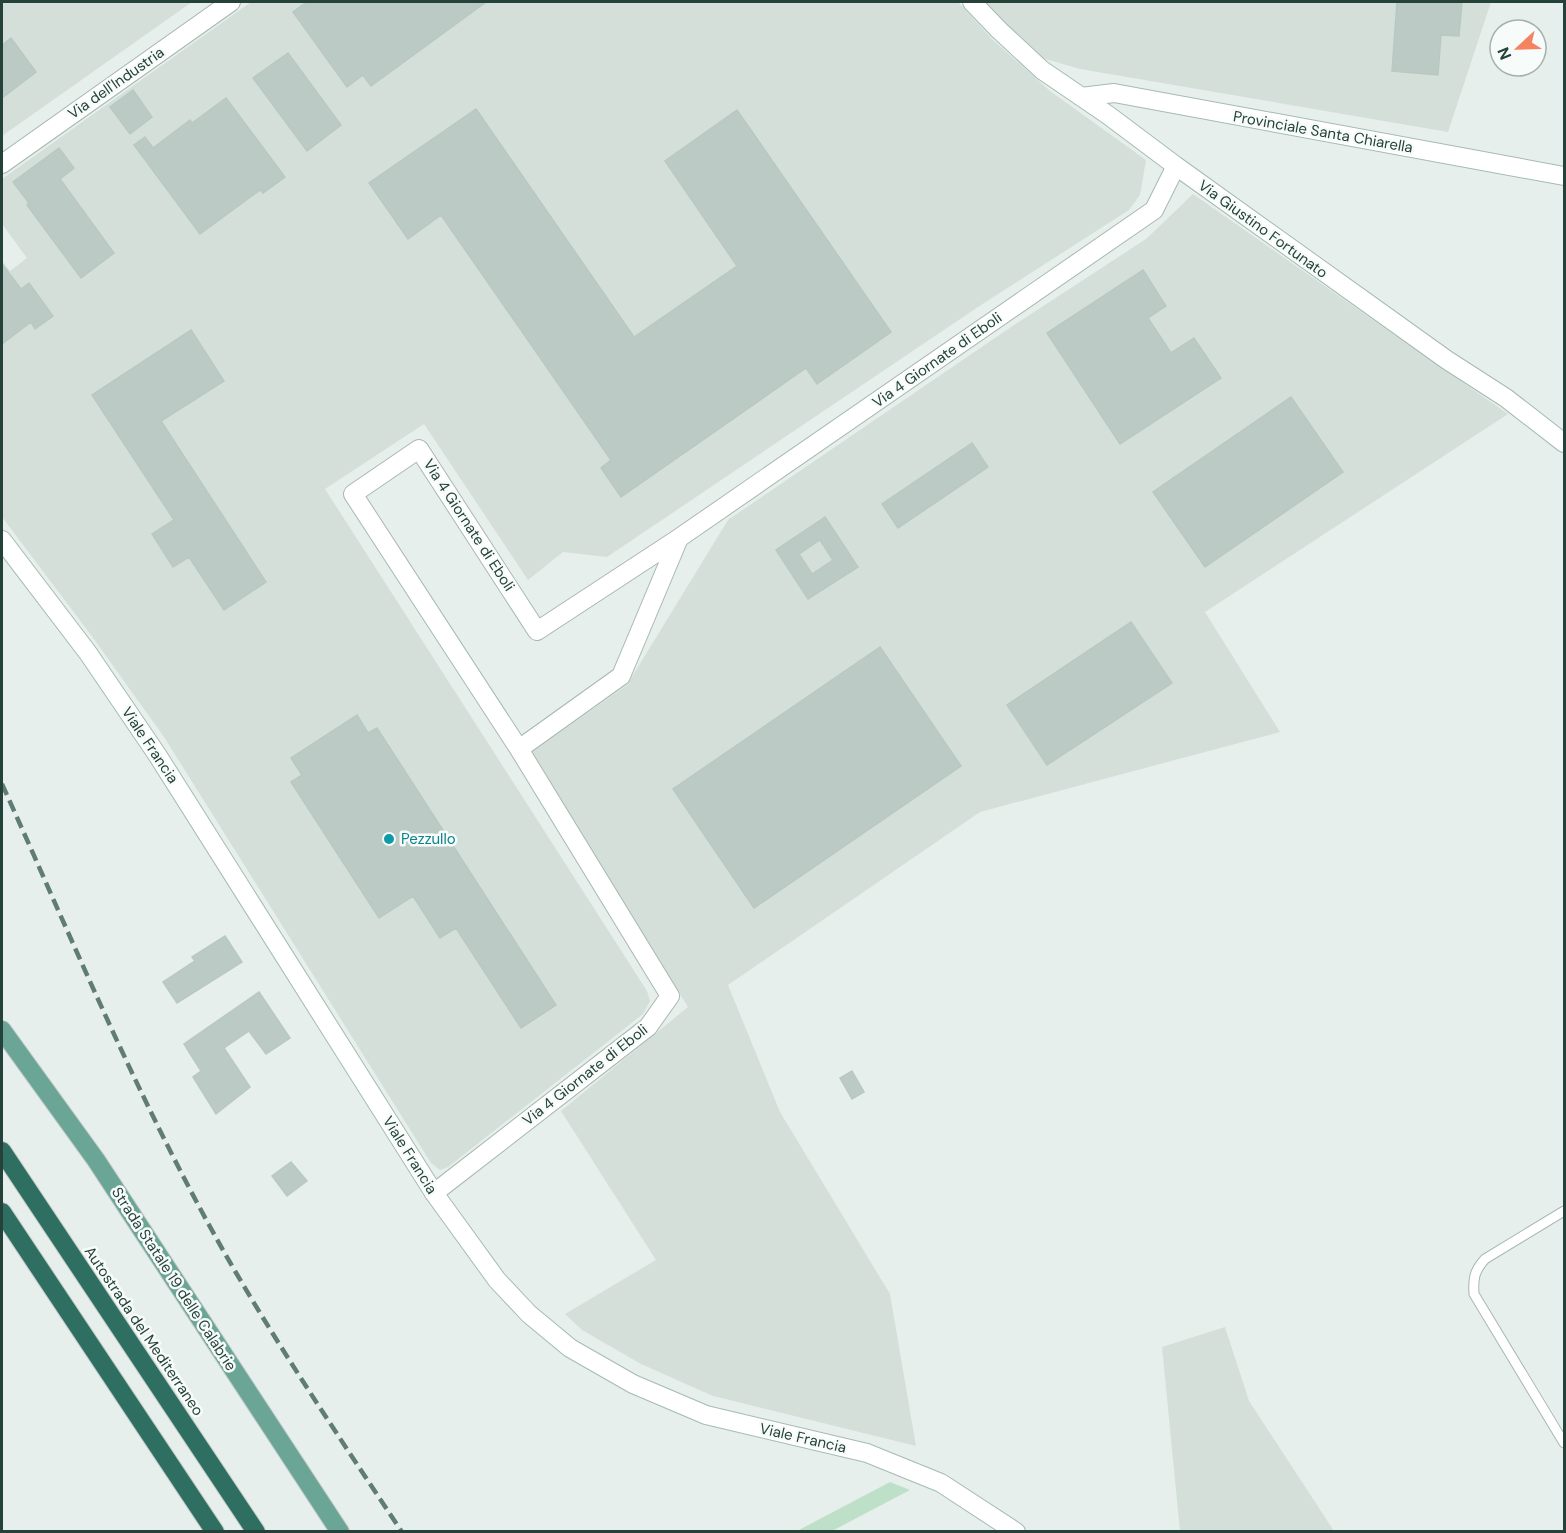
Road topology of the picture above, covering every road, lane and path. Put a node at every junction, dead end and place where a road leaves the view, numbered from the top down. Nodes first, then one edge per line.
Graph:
1 (231, 2) edge
2 (972, 2) edge
3 (1081, 97) junction
4 (2, 164) edge
5 (1176, 166) junction
6 (1564, 176) edge
7 (1564, 442) edge
8 (679, 538) junction
9 (2, 540) edge
10 (519, 749) junction
11 (2, 1030) edge
12 (2, 1150) edge
13 (434, 1193) junction
14 (1564, 1211) edge
15 (2, 1212) edge
16 (1564, 1443) edge
17 (215, 1532) edge
18 (256, 1532) edge
19 (340, 1532) edge
20 (1016, 1532) edge

1 - 4 street, Via dell'Industria
2 - 3 street, Via Giustino Fortunato
3 - 5 street, Via Giustino Fortunato
3 - 6 street, Provinciale Santa Chiarella
5 - 7 street, Via Giustino Fortunato
5 - 8 street, Via 4 Giornate di Eboli
8 - 10 street
8 - 10 street, Via 4 Giornate di Eboli
9 - 13 street, Viale Francia
10 - 13 street, Via 4 Giornate di Eboli
11 - 19 main road, Strada Statale 19 delle Calabrie
12 - 18 highway, Autostrada del Mediterraneo
13 - 20 street, Viale Francia
14 - 16 lane
15 - 17 highway

